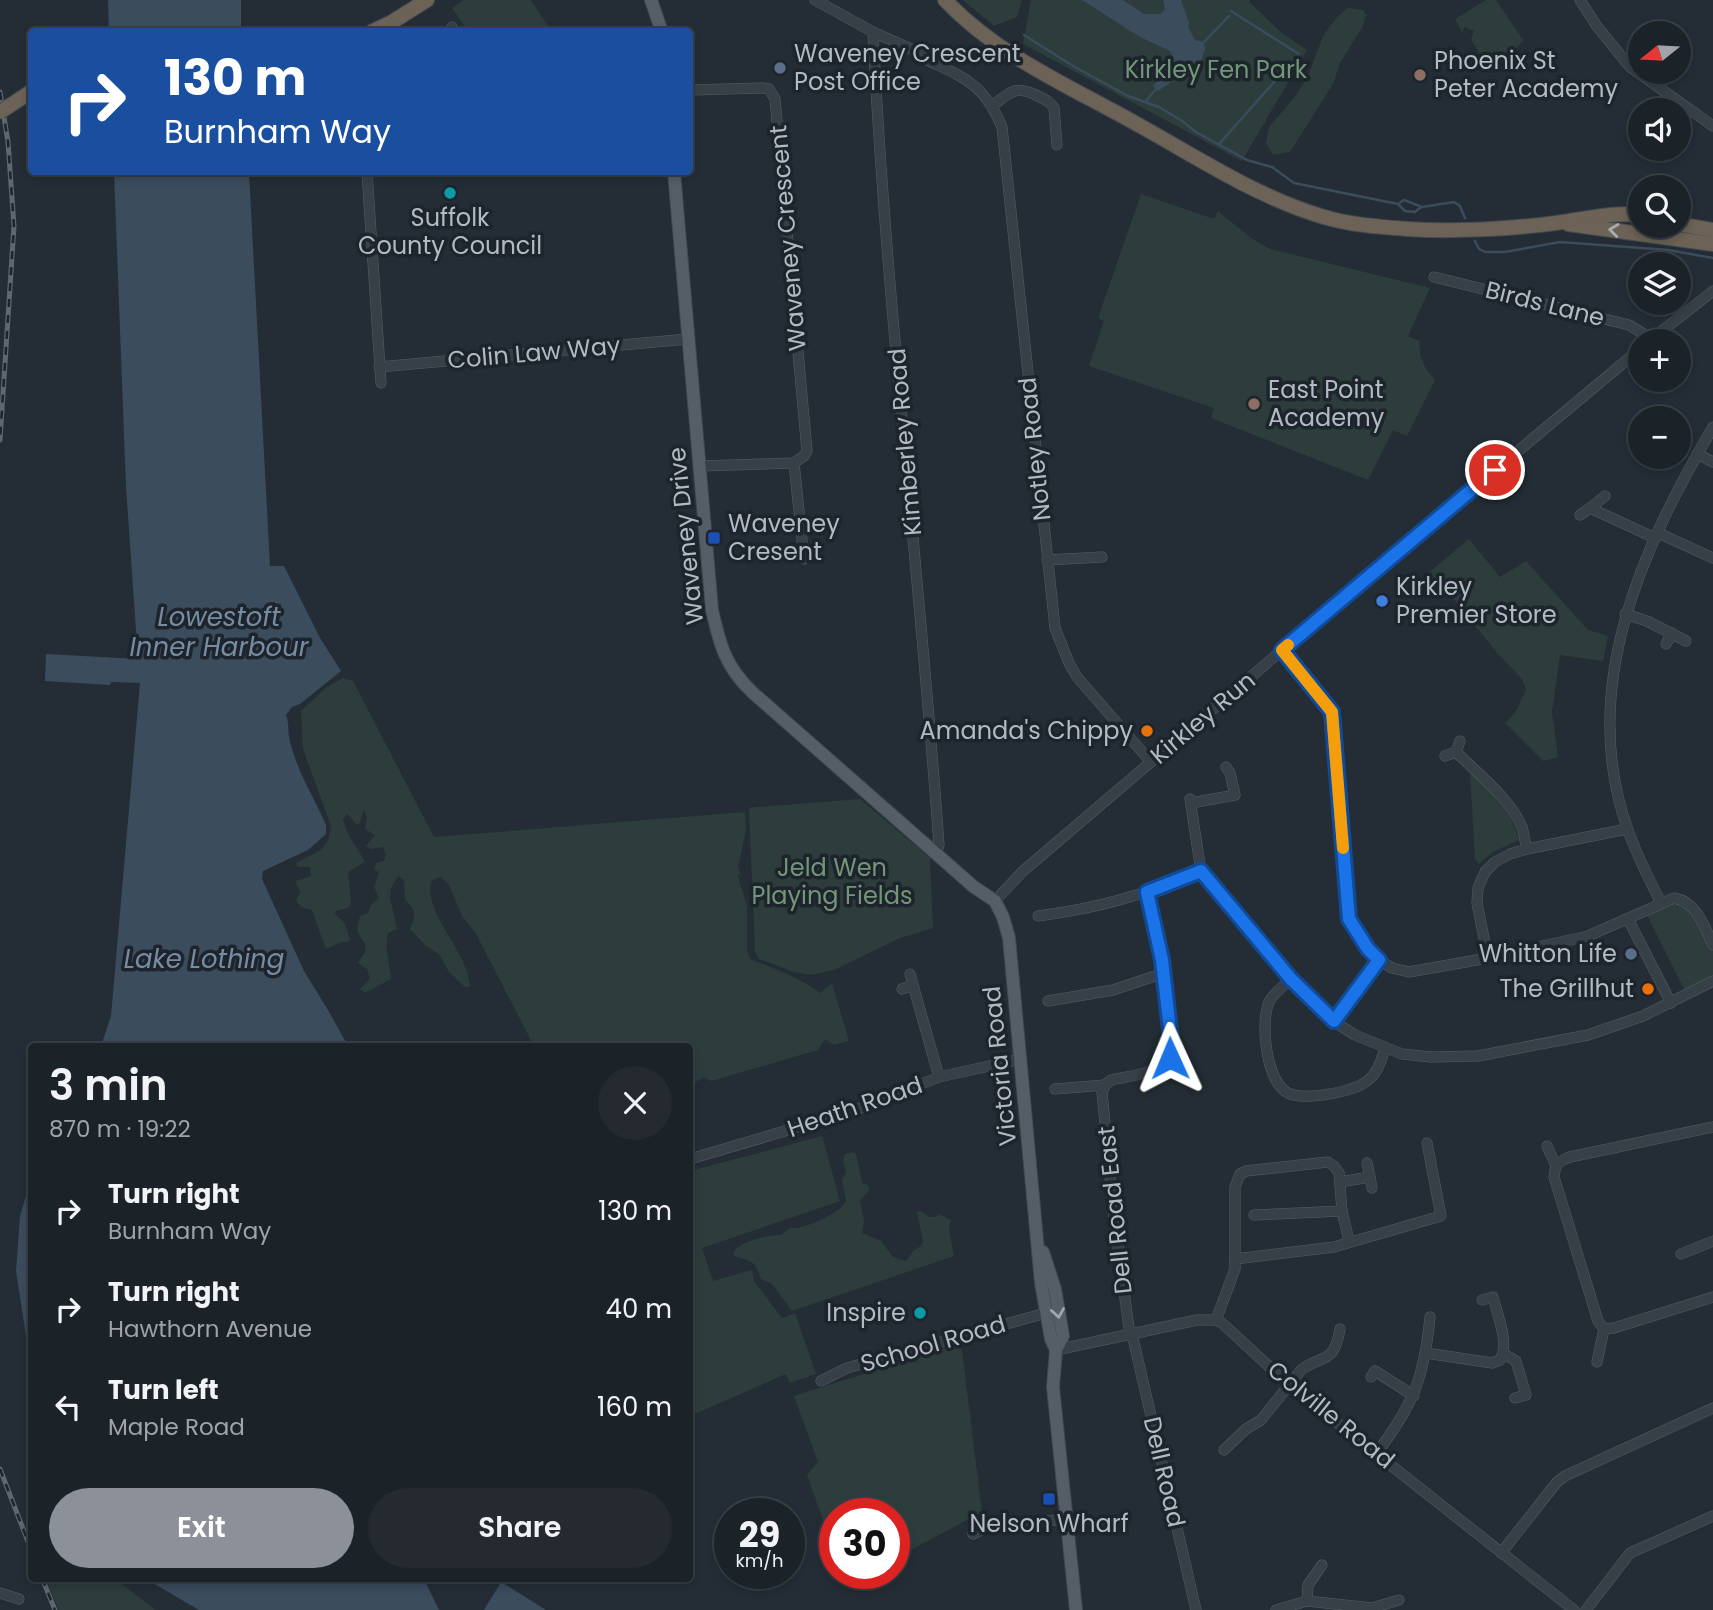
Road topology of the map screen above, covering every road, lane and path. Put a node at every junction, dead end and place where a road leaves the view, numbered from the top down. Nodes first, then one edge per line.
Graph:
1 (427, 0) edge
2 (651, 0) edge
3 (815, 0) edge
4 (945, 0) edge
5 (1580, 0) edge
6 (379, 28) edge
7 (661, 28) edge
8 (873, 32) junction
9 (693, 90) edge
10 (28, 94) edge
11 (993, 105) junction
12 (0, 112) edge
13 (1713, 126) edge
14 (1058, 145) dead end
15 (368, 175) edge
16 (674, 175) edge
17 (1628, 214) edge
18 (1691, 219) edge
19 (1713, 221) edge
20 (1556, 223) junction
21 (1691, 226) edge
22 (1713, 230) edge
23 (1713, 243) edge
24 (1434, 277) dead end
25 (1713, 291) edge
26 (1635, 329) edge
27 (1665, 329) edge
28 (688, 339) junction
29 (1628, 359) edge
30 (379, 367) junction
31 (381, 383) dead end
32 (1713, 427) edge
33 (1697, 454) junction
34 (1713, 462) edge
35 (794, 463) junction
36 (699, 466) junction
37 (1605, 496) dead end
38 (1590, 508) junction
39 (1580, 515) dead end
40 (1656, 536) junction
41 (1102, 557) dead end
42 (804, 559) dead end
43 (1047, 560) junction
44 (1712, 562) edge
45 (1625, 614) junction
46 (1672, 633) junction
47 (1686, 641) dead end
48 (1666, 644) dead end
49 (1282, 650) junction
50 (1460, 741) dead end
51 (1456, 752) junction
52 (1445, 756) dead end
53 (1151, 762) junction
54 (1226, 767) dead end
55 (1628, 829) junction
56 (1527, 849) junction
57 (936, 852) junction
58 (1201, 871) junction
59 (1147, 892) junction
60 (995, 901) junction
61 (1661, 903) junction
62 (1038, 916) dead end
63 (1628, 919) junction
64 (1712, 939) edge
65 (1488, 958) junction
66 (1379, 960) junction
67 (1164, 973) junction
68 (910, 975) dead end
69 (1291, 979) junction
70 (1713, 981) edge
71 (913, 985) junction
72 (902, 989) dead end
73 (1048, 1001) dead end
74 (1671, 1003) junction
75 (1334, 1021) junction
76 (1385, 1048) junction
77 (1021, 1059) junction
78 (939, 1077) junction
79 (1105, 1085) junction
80 (1055, 1089) dead end
81 (1713, 1127) edge
82 (1427, 1143) dead end
83 (1547, 1146) dead end
84 (693, 1158) edge
85 (1367, 1163) dead end
86 (1556, 1166) junction
87 (1370, 1177) junction
88 (1340, 1182) junction
89 (1372, 1188) dead end
90 (1342, 1211) junction
91 (1254, 1215) dead end
92 (1037, 1229) junction
93 (1349, 1241) junction
94 (1713, 1241) edge
95 (1681, 1254) dead end
96 (1235, 1259) junction
97 (1713, 1297) edge
98 (1482, 1300) dead end
99 (1046, 1312) junction
100 (1430, 1317) dead end
101 (1216, 1320) junction
102 (1339, 1329) dead end
103 (1604, 1329) junction
104 (1131, 1334) junction
105 (1056, 1350) junction
106 (1426, 1353) junction
107 (1504, 1354) junction
108 (1597, 1362) dead end
109 (1375, 1371) dead end
110 (821, 1381) dead end
111 (1288, 1384) junction
112 (1414, 1396) junction
113 (1516, 1398) dead end
114 (1713, 1408) edge
115 (1224, 1450) dead end
116 (1377, 1454) junction
117 (1713, 1516) edge
118 (1066, 1519) junction
119 (973, 1534) dead end
120 (1501, 1553) junction
121 (1322, 1565) dead end
122 (0, 1593) edge
123 (19, 1599) dead end
124 (1399, 1600) dead end
125 (1307, 1601) junction
126 (1076, 1610) edge
127 (1196, 1610) edge
128 (1276, 1610) edge
129 (1574, 1610) edge
130 (1586, 1610) edge

1 - 6 highway
2 - 7 main road
3 - 8 street
4 - 20 highway
5 - 13 street
8 - 11 street
8 - 57 street, Kimberley Road
9 - 35 street, Waveney Crescent
10 - 12 highway, bridge
11 - 14 street
11 - 43 street, Notley Road
15 - 30 street
16 - 28 main road, Waveney Drive
17 - 20 highway
18 - 19 highway
23 -> 20 highway
21 - 22 highway
24 - 26 street, Birds Lane
25 - 27 street
28 - 30 street, Colin Law Way
28 - 36 main road, Waveney Drive
29 - 49 street, Kirkley Run
30 - 31 street
32 - 33 street
33 - 34 street
33 - 40 street
35 - 36 street
35 - 42 street, Waveney Crescent
36 - 57 main road, Waveney Drive
37 - 38 street
38 - 39 street
38 - 40 street
40 - 44 street
40 - 45 street
41 - 43 street
43 - 53 street, Notley Road
45 - 46 street
45 - 55 street
46 - 47 street
46 - 48 street
49 - 53 street, Kirkley Run
49 - 66 street
50 - 51 street
51 - 52 street
51 - 56 street
53 - 60 street, Kirkley Run
54 - 58 street
55 - 56 street
55 - 61 street
56 - 65 street
57 - 60 main road, Waveney Drive
58 - 59 street
58 - 69 street
59 - 62 street
59 - 67 street
60 - 77 main road, Victoria Road
61 - 63 street
61 - 64 street
63 - 65 street
63 - 74 street
65 - 66 street
66 - 75 street
67 - 73 street
67 - 79 street
68 - 71 street
69 - 75 street
69 - 76 street
70 - 74 street
71 - 72 street
71 - 78 street
74 - 76 street
75 - 76 street
77 - 78 street, Heath Road
77 - 92 main road, Victoria Road
78 - 84 street, Heath Road
79 - 80 street
79 - 104 street, Dell Road East
81 - 86 street
82 - 93 street
83 - 86 street
85 - 87 street
86 - 103 street
87 - 88 street
87 - 89 street
88 - 90 street
88 - 96 street
90 - 91 street
90 - 93 street
92 - 99 main road, Victoria Road
92 -> 105 main road, Victoria Road
93 - 96 street
94 - 95 street
96 - 101 street
97 - 103 street
98 - 107 street
99 - 105 main road, Victoria Road
99 - 110 street, School Road
100 - 106 street
101 - 104 street
101 - 111 street, Colville Road
102 - 111 street
103 - 108 street
104 - 105 street
104 - 127 street, Dell Road
105 - 118 main road, Victoria Road
106 - 107 street
106 - 112 street
107 - 113 street
109 - 112 street
111 - 115 street
111 - 116 street, Colville Road
112 - 116 street
114 - 120 street
116 - 120 street, Colville Road
117 - 130 street
118 - 119 street
118 - 126 main road, Victoria Road
120 - 129 street, Colville Road
121 - 125 street
122 - 123 street
124 - 125 street
125 - 128 street

